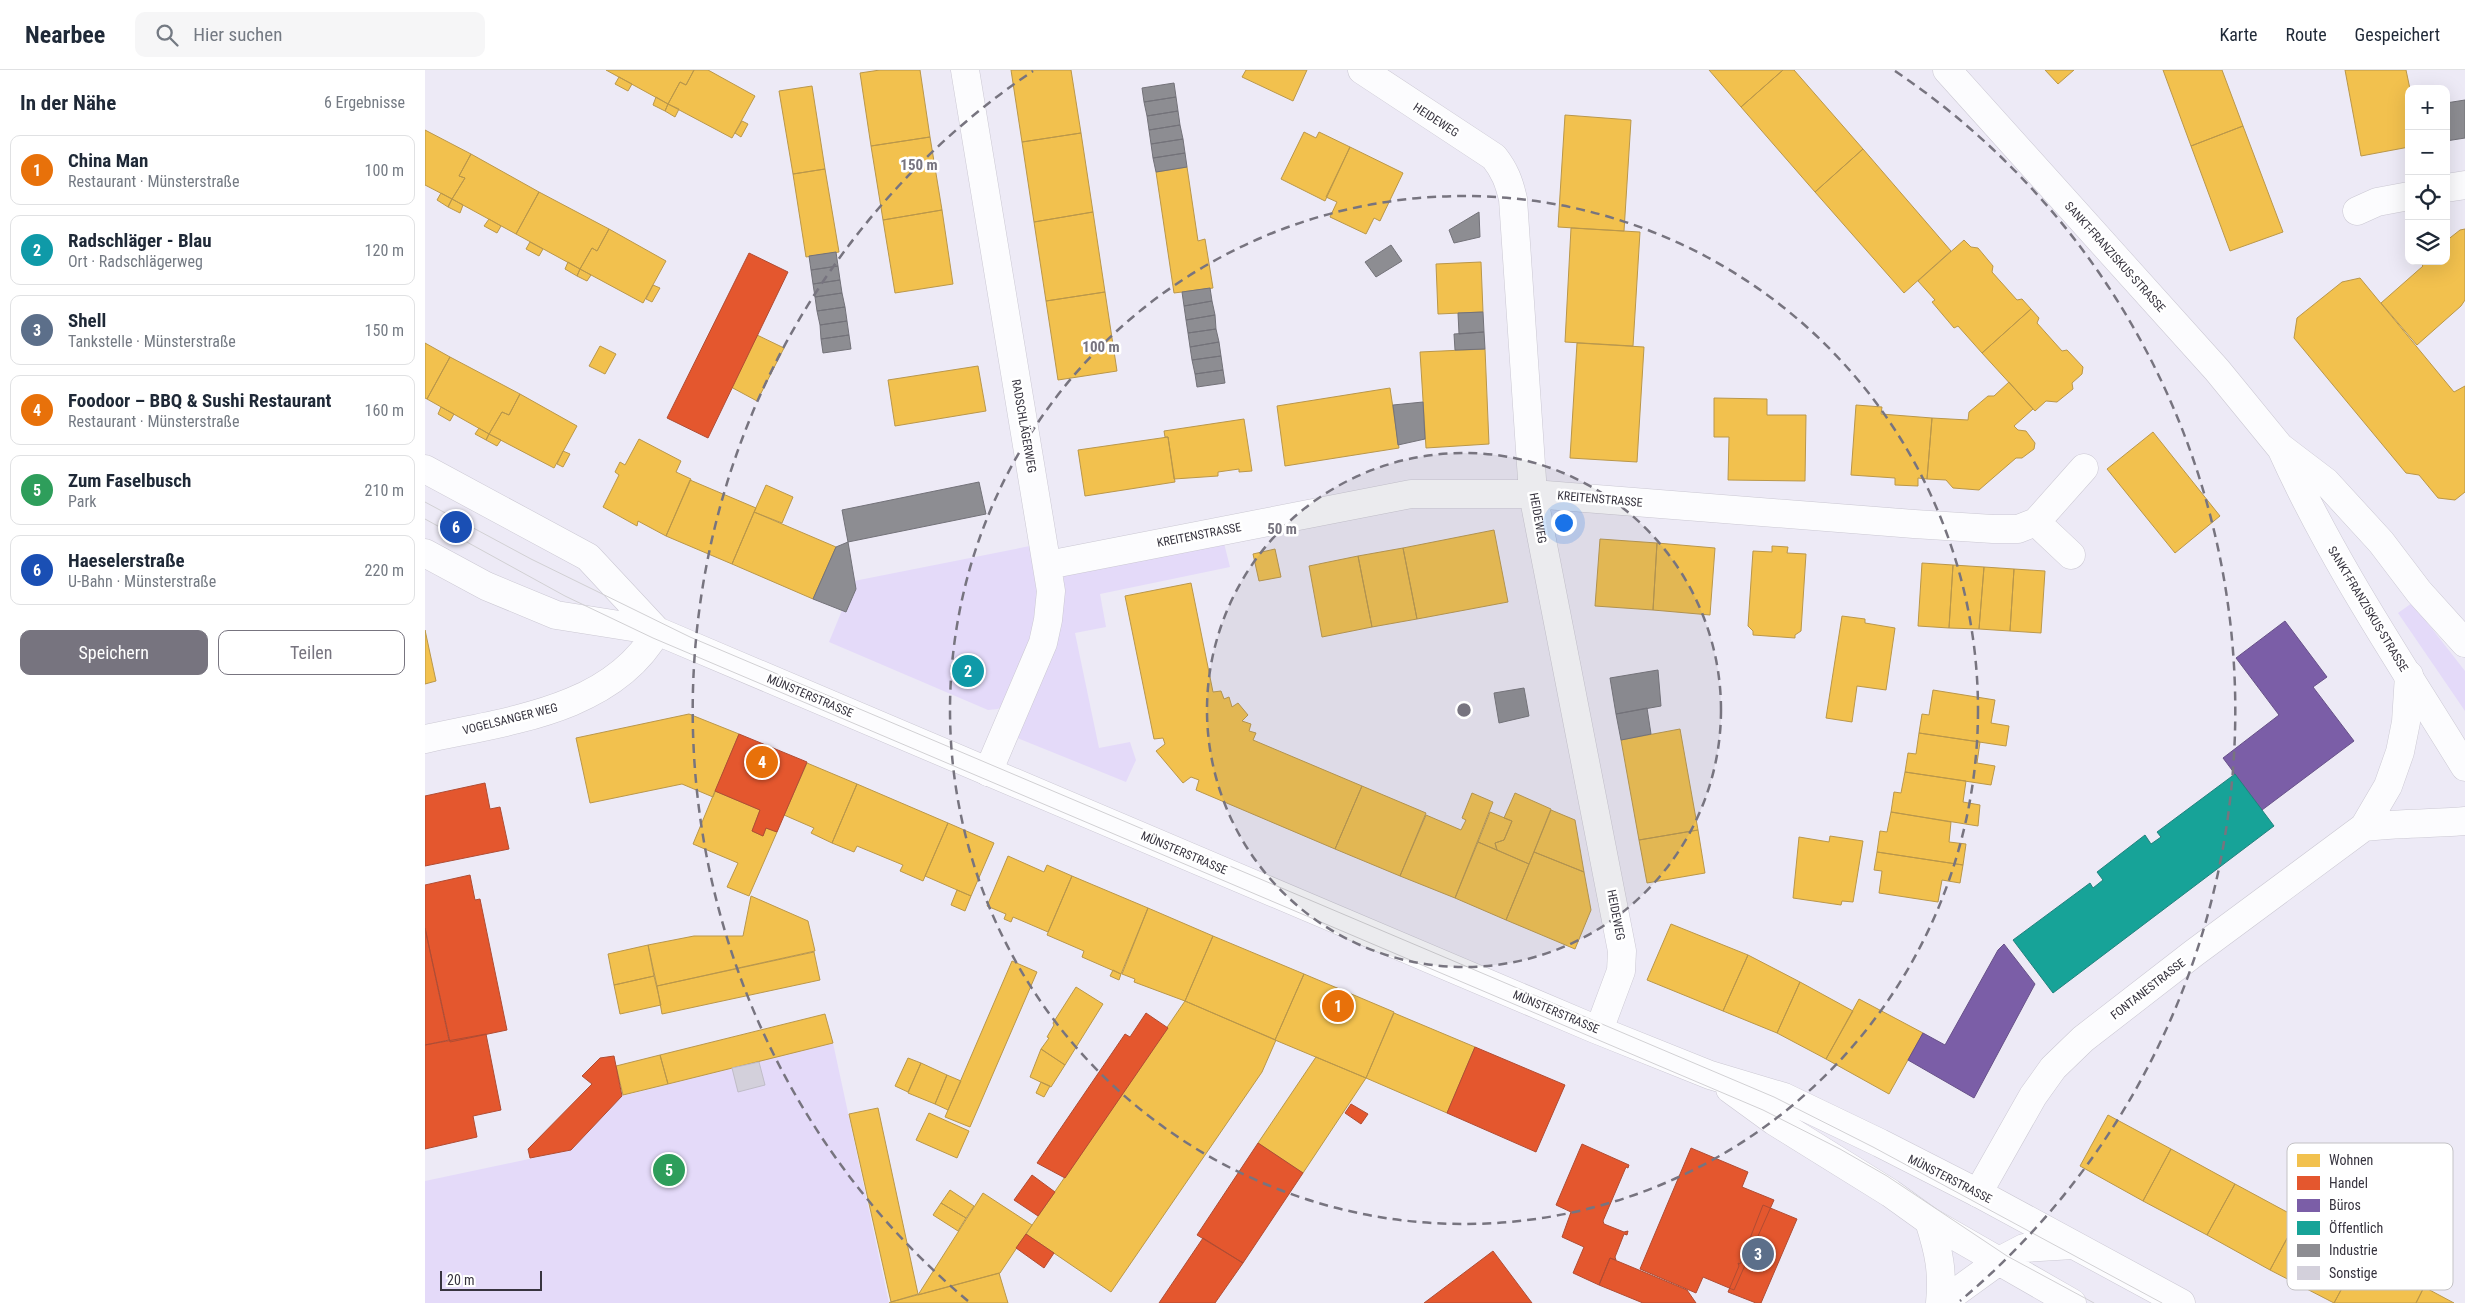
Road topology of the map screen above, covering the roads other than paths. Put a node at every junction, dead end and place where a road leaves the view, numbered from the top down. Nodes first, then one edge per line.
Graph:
1 (965, 70) edge
2 (1362, 70) edge
3 (1947, 70) edge
4 (2465, 185) edge
5 (2450, 187) edge
6 (2405, 197) edge
7 (2357, 210) dead end
8 (2280, 446) junction
9 (2084, 468) dead end
10 (425, 469) edge
11 (1533, 494) junction
12 (2036, 522) junction
13 (425, 553) edge
14 (2071, 555) dead end
15 (1048, 565) junction
16 (657, 631) junction
17 (2465, 643) edge
18 (2409, 675) junction
19 (425, 738) edge
20 (2465, 767) edge
21 (988, 772) junction
22 (2465, 821) edge
23 (2364, 827) junction
24 (1599, 1030) junction
25 (1710, 1075) junction
26 (1977, 1193) junction
27 (1929, 1222) junction
28 (2077, 1245) junction
29 (1999, 1261) junction
30 (1940, 1303) edge
31 (2072, 1303) edge
32 (2181, 1303) edge

1 - 15 street, RADSCHLÄGERWEG
2 - 11 street, HEIDEWEG
3 - 8 street, SANKT-FRANZISKUS-STRASSE
4 - 5 street
6 - 7 street
8 - 17 street, SANKT-FRANZISKUS-STRASSE
8 - 18 street, SANKT-FRANZISKUS-STRASSE
9 - 12 street
10 - 16 street, MÜNSTERSTRASSE
11 - 12 street, KREITENSTRASSE
11 - 15 street, KREITENSTRASSE
11 - 24 street, HEIDEWEG
12 - 14 street
13 - 16 street, MÜNSTERSTRASSE
15 - 21 street, RADSCHLÄGERWEG
16 - 19 street, VOGELSANGER WEG
16 - 21 street, MÜNSTERSTRASSE
18 - 20 street, SANKT-FRANZISKUS-STRASSE
18 - 23 street, FONTANESTRASSE
21 - 24 street, MÜNSTERSTRASSE
22 - 23 street
23 - 26 street, FONTANESTRASSE
24 - 25 street, MÜNSTERSTRASSE
25 - 26 street, MÜNSTERSTRASSE
25 - 27 street, MÜNSTERSTRASSE
26 - 28 street, MÜNSTERSTRASSE
27 - 29 street, MÜNSTERSTRASSE
27 - 30 street
28 - 29 street
28 - 32 street, MÜNSTERSTRASSE
29 - 30 street
29 - 31 street, MÜNSTERSTRASSE

